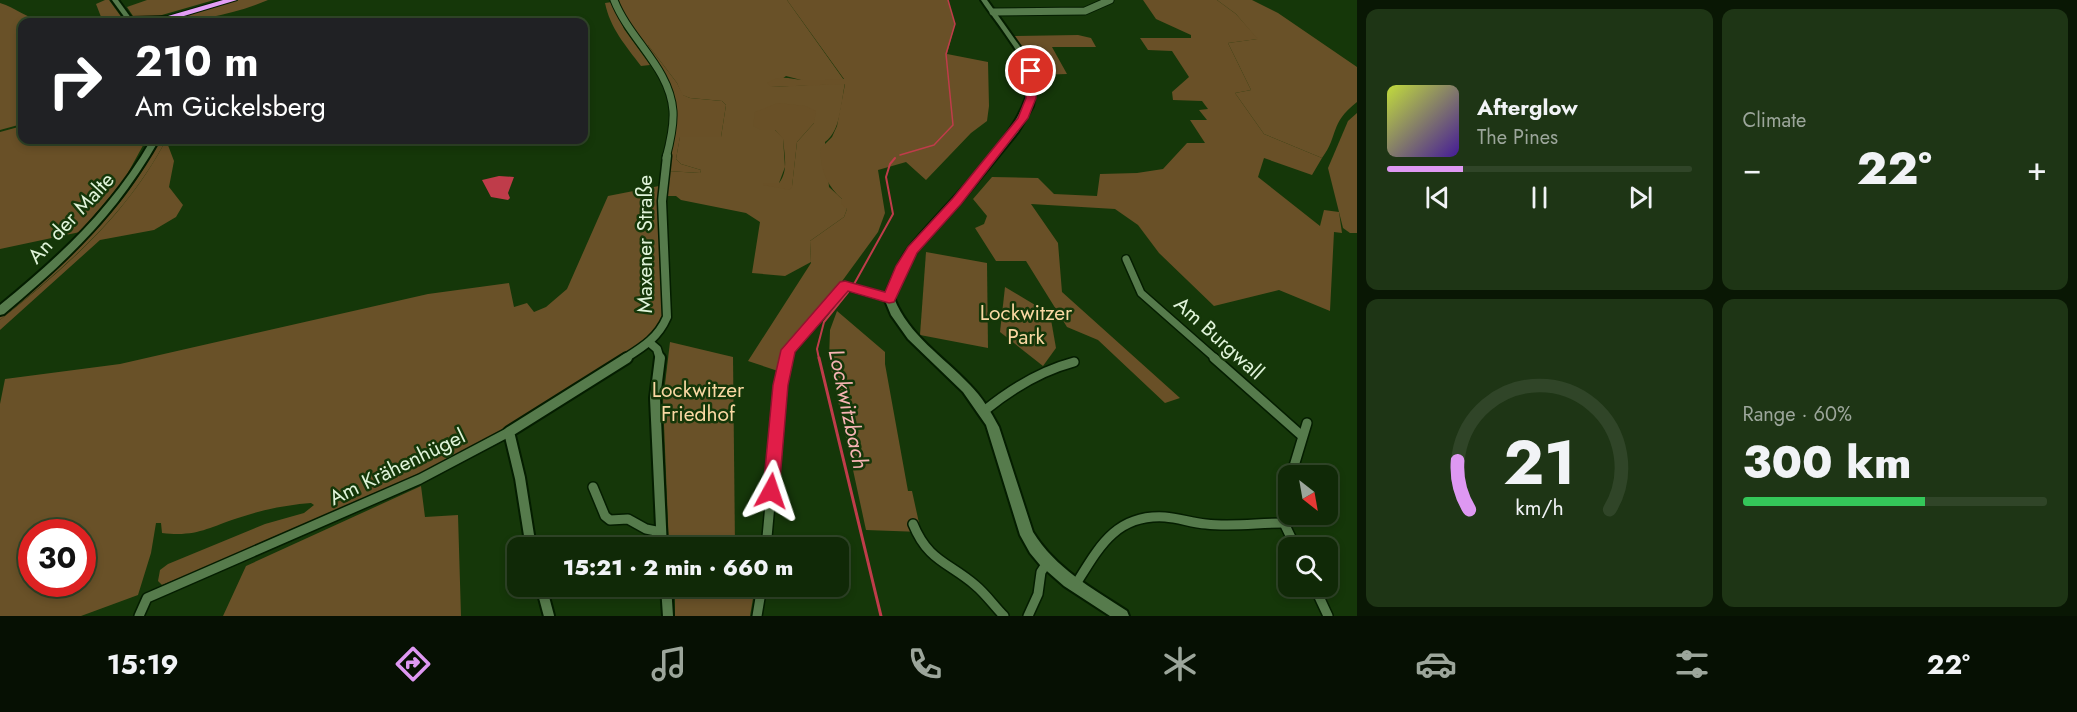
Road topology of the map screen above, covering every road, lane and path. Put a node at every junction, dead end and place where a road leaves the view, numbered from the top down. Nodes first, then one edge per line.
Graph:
1 (115, 0) edge
2 (218, 0) edge
3 (233, 0) edge
4 (614, 0) edge
5 (984, 0) edge
6 (1110, 0) edge
7 (993, 12) junction
8 (129, 18) edge
9 (167, 18) edge
10 (170, 18) edge
11 (146, 144) edge
12 (153, 144) edge
13 (1126, 259) dead end
14 (889, 298) junction
15 (0, 305) edge
16 (0, 311) edge
17 (650, 343) junction
18 (1074, 362) dead end
19 (984, 411) junction
20 (1307, 423) dead end
21 (509, 432) junction
22 (1301, 435) junction
23 (1294, 465) edge
24 (593, 488) dead end
25 (1278, 523) edge
26 (913, 524) dead end
27 (661, 532) junction
28 (529, 537) edge
29 (662, 537) edge
30 (767, 537) edge
31 (1047, 563) junction
32 (1076, 584) junction
33 (544, 597) edge
34 (667, 597) edge
35 (760, 597) edge
36 (1319, 597) edge
37 (139, 616) edge
38 (549, 616) edge
39 (668, 616) edge
40 (757, 616) edge
41 (1004, 616) edge
42 (1028, 616) edge
43 (1122, 616) edge
44 (1328, 616) edge

1 - 8 main road
2 - 9 highway
3 - 10 highway
4 - 17 street, Maxener Straße
5 - 7 main road
6 - 7 street
7 - 14 main road
11 - 15 main road, An der Malte
12 - 16 main road, An der Malte
13 - 22 street, Am Burgwall
14 - 19 main road
14 - 30 street
17 - 21 street, Am Krähenhügel
17 - 27 street, Maxener Straße
18 - 19 street
19 - 31 main road
20 - 22 street
21 - 28 street
21 - 37 street, Am Krähenhügel
22 - 23 street
24 - 27 street
25 - 32 street
26 - 41 street
27 - 29 street, Maxener Straße
31 - 32 main road
31 - 42 street
32 - 43 main road
33 - 38 street
34 - 39 street
35 - 40 street
36 - 44 street

